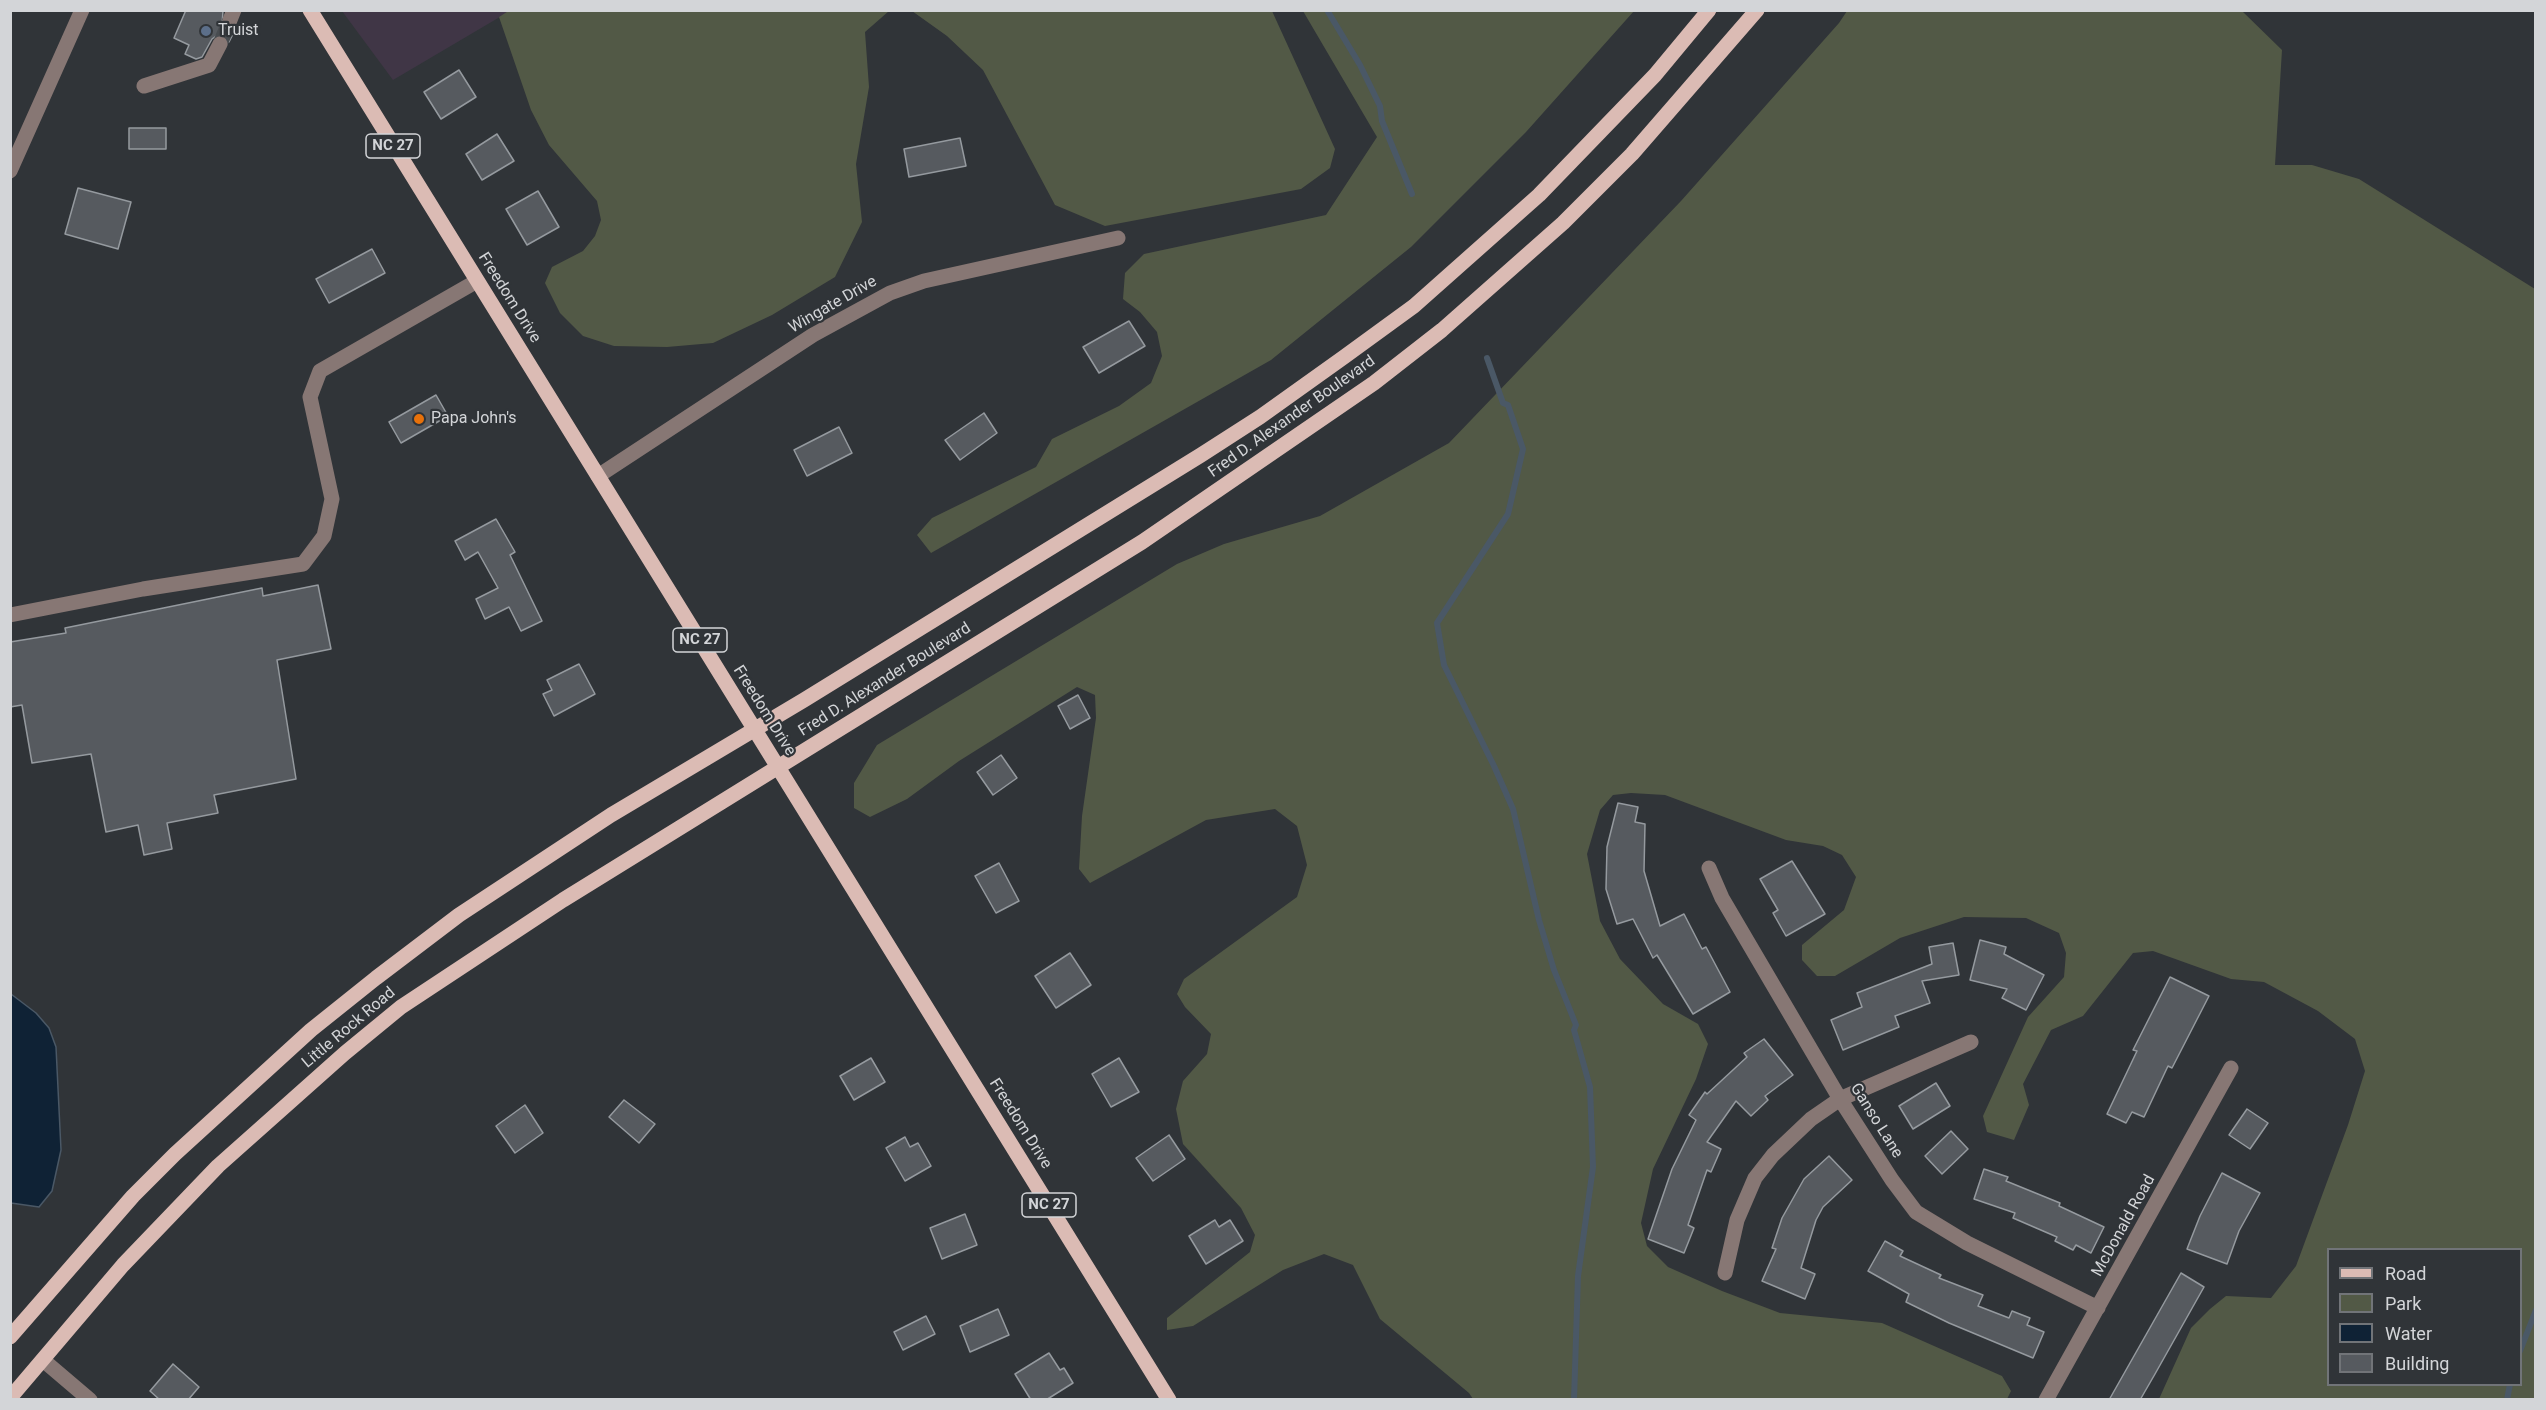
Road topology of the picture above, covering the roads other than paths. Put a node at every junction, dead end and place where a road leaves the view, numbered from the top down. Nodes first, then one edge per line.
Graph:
1 (82, 10) edge
2 (310, 10) edge
3 (1709, 10) edge
4 (1757, 10) edge
5 (220, 44) tunnel mouth
6 (144, 86) dead end
7 (10, 171) edge
8 (1118, 238) dead end
9 (477, 281) junction
10 (598, 476) junction
11 (10, 615) edge
12 (754, 729) junction
13 (778, 767) junction
14 (1709, 868) dead end
15 (1971, 1042) dead end
16 (2230, 1068) dead end
17 (1840, 1099) junction
18 (1725, 1273) dead end
19 (2098, 1308) junction
20 (10, 1337) edge
21 (43, 1360) junction
22 (10, 1398) edge
23 (90, 1400) edge
24 (1169, 1400) edge
25 (2046, 1400) edge

1 - 7 street
2 - 9 main road, Freedom Drive / NC 27
3 - 12 main road, Fred D. Alexander Boulevard
4 - 13 main road, Fred D. Alexander Boulevard
5 - 6 street
8 - 10 street, Wingate Drive
9 - 10 main road, Freedom Drive / NC 27
9 - 11 street
10 - 12 main road, Freedom Drive / NC 27
12 - 13 main road, Freedom Drive / NC 27
12 - 20 main road, Little Rock Road
13 - 21 main road, Little Rock Road
13 - 24 main road, Freedom Drive / NC 27
14 - 17 street, Ganso Lane
15 - 17 street
16 - 19 street, McDonald Road
17 - 18 street
17 - 19 street, Ganso Lane
19 - 25 street, McDonald Road
21 - 22 main road, Little Rock Road
21 - 23 street

